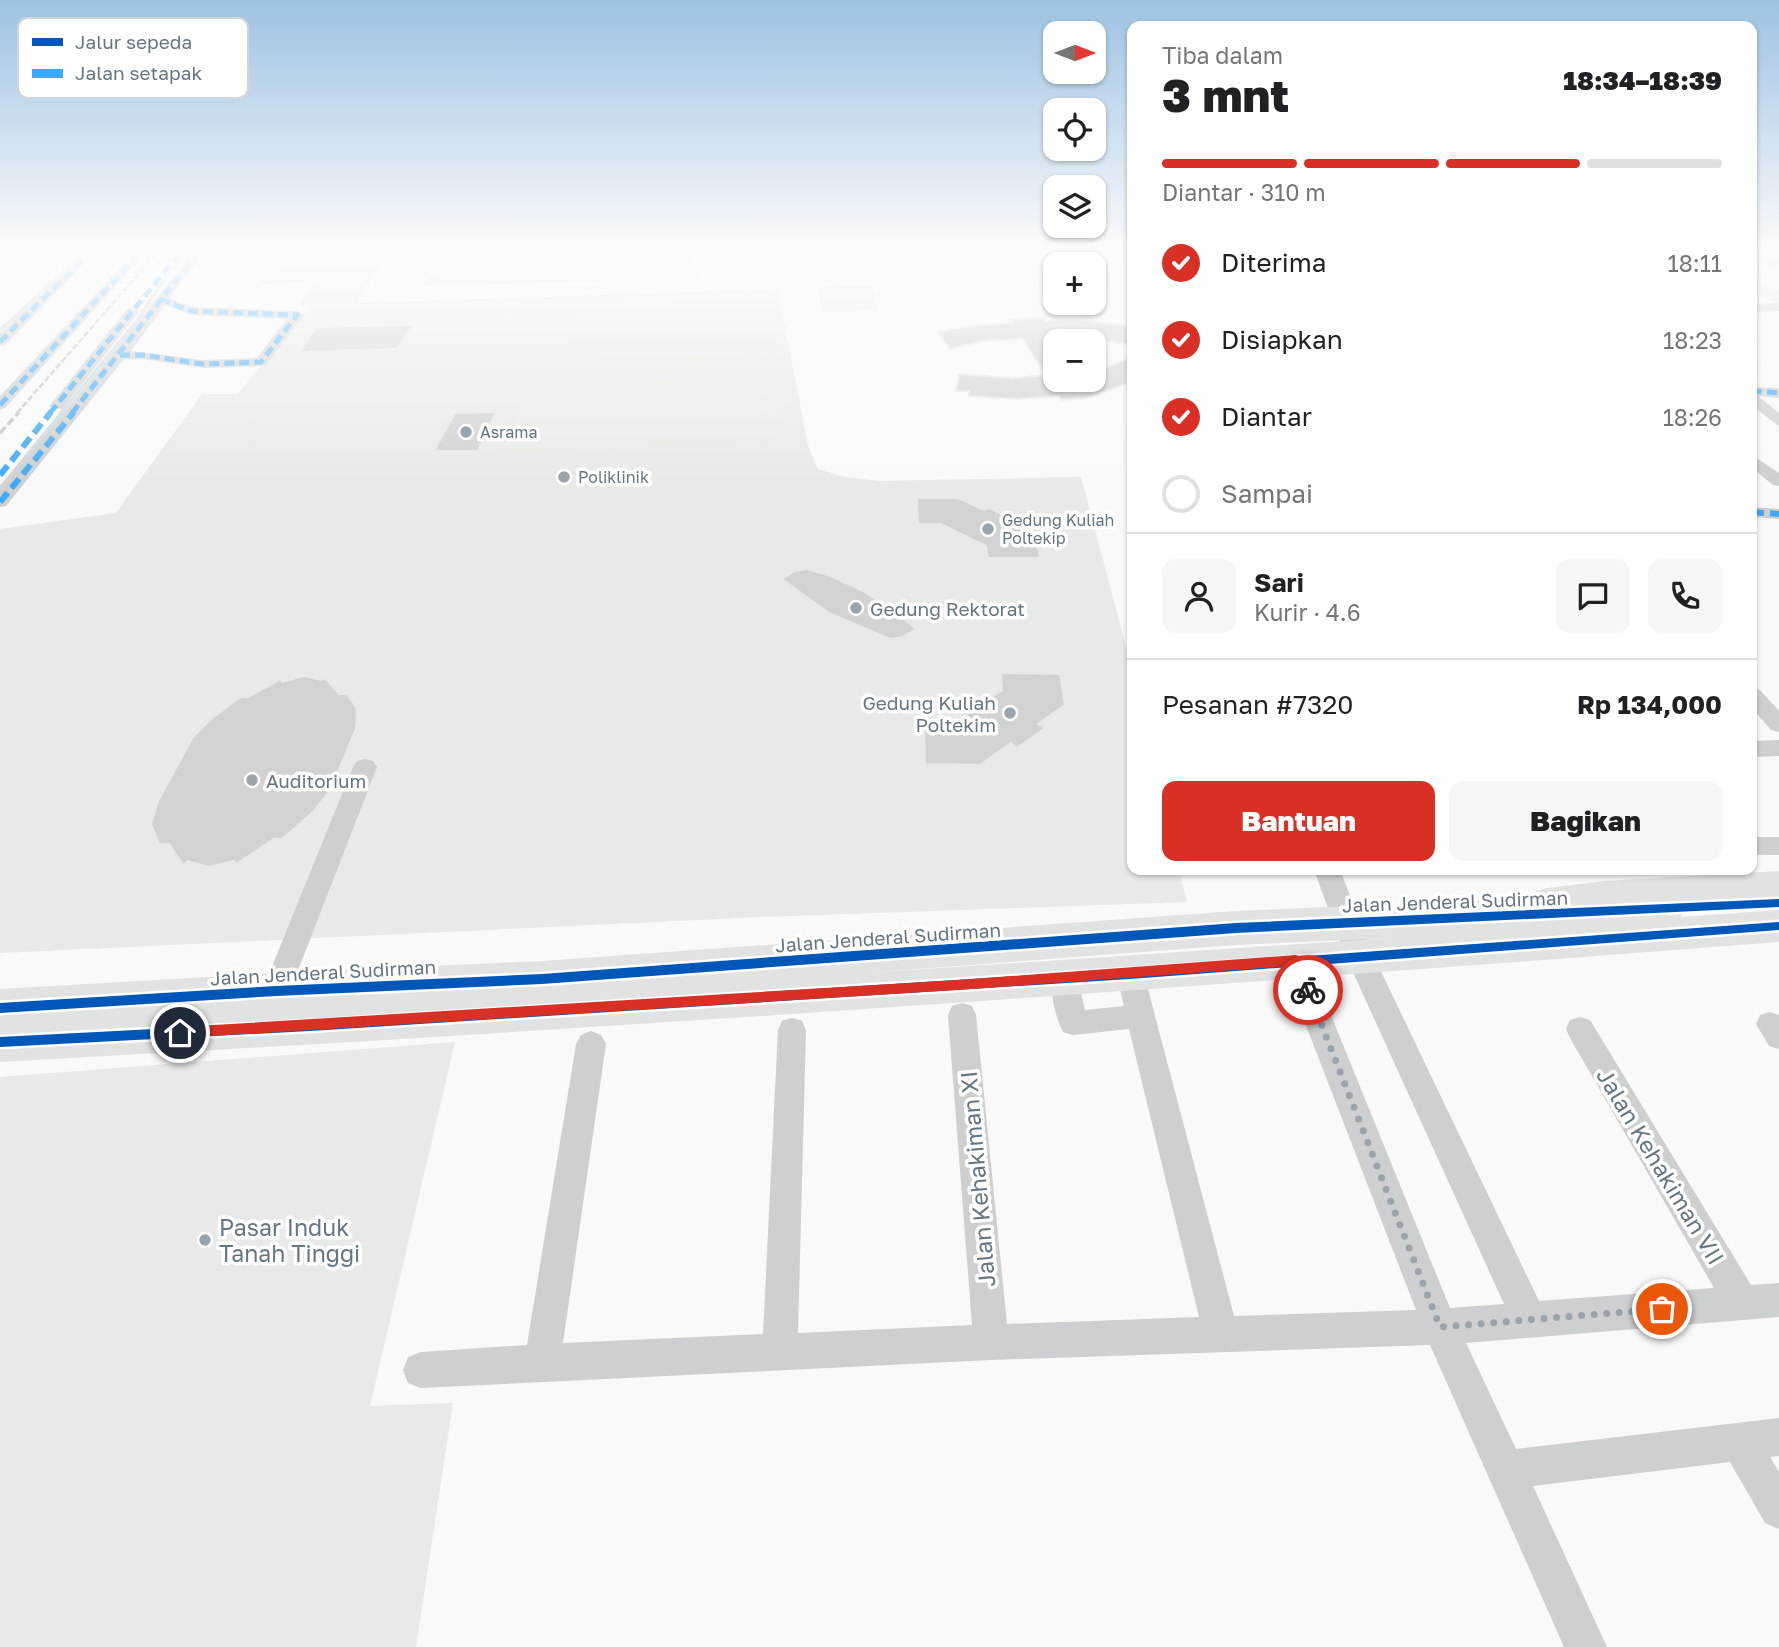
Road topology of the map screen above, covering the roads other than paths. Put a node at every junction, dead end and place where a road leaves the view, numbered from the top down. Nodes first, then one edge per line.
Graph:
1 (68, 331) edge
2 (129, 331) edge
3 (135, 331) edge
4 (285, 331) edge
5 (120, 355) junction
6 (1757, 391) edge
7 (1779, 393) edge
8 (1757, 404) edge
9 (0, 405) edge
10 (1779, 421) edge
11 (45, 435) junction
12 (1757, 464) edge
13 (1779, 481) edge
14 (4, 488) edge
15 (1757, 512) edge
16 (1779, 514) edge
17 (1757, 701) edge
18 (1779, 725) edge
19 (1779, 748) edge
20 (1757, 749) edge
21 (365, 767) dead end
22 (1757, 846) edge
23 (1779, 846) edge
24 (1329, 875) edge
25 (1779, 885) edge
26 (1779, 903) edge
27 (1504, 917) junction
28 (1779, 926) edge
29 (1353, 940) junction
30 (1296, 961) junction
31 (1130, 974) junction
32 (1065, 978) junction
33 (276, 991) junction
34 (0, 1008) edge
35 (962, 1015) dead end
36 (1141, 1016) junction
37 (1580, 1029) dead end
38 (792, 1030) dead end
39 (0, 1042) edge
40 (592, 1044) dead end
41 (1779, 1300) edge
42 (1742, 1303) junction
43 (1529, 1319) junction
44 (1440, 1327) junction
45 (1221, 1334) junction
46 (991, 1342) junction
47 (780, 1352) junction
48 (542, 1362) junction
49 (421, 1370) dead end
50 (1779, 1437) edge
51 (1739, 1441) junction
52 (1504, 1470) junction
53 (1779, 1509) edge
54 (1586, 1647) edge

1 - 9 street
2 - 11 street
3 - 5 street
4 - 5 street
5 - 11 street
6 - 7 street
8 - 10 street
11 - 14 street
11 - 14 street
12 - 13 street
15 - 16 street
17 - 18 street
19 - 20 street
21 - 33 street
22 - 23 street
24 - 29 street
25 - 27 street, Jalan Jenderal Sudirman
26 - 27 main road, Jalan Jenderal Sudirman
27 - 29 main road, Jalan Jenderal Sudirman
28 - 29 main road, Jalan Jenderal Sudirman
29 - 30 main road, Jalan Jenderal Sudirman
29 - 33 main road, Jalan Jenderal Sudirman
29 - 43 street
30 - 31 main road, Jalan Jenderal Sudirman
30 - 44 street
31 - 32 main road, Jalan Jenderal Sudirman
31 - 36 street
32 - 36 street
32 - 39 main road, Jalan Jenderal Sudirman
33 - 34 main road, Jalan Jenderal Sudirman
35 - 46 street, Jalan Kehakiman XI
36 - 45 street
37 - 42 street, Jalan Kehakiman VII
38 - 47 street
40 - 48 street
41 - 42 street
42 - 43 street
43 - 44 street
44 - 45 street
44 - 52 street
45 - 46 street
46 - 47 street
47 - 48 street
48 - 49 street
50 - 51 street
51 - 52 street
51 - 53 street
52 - 54 street

